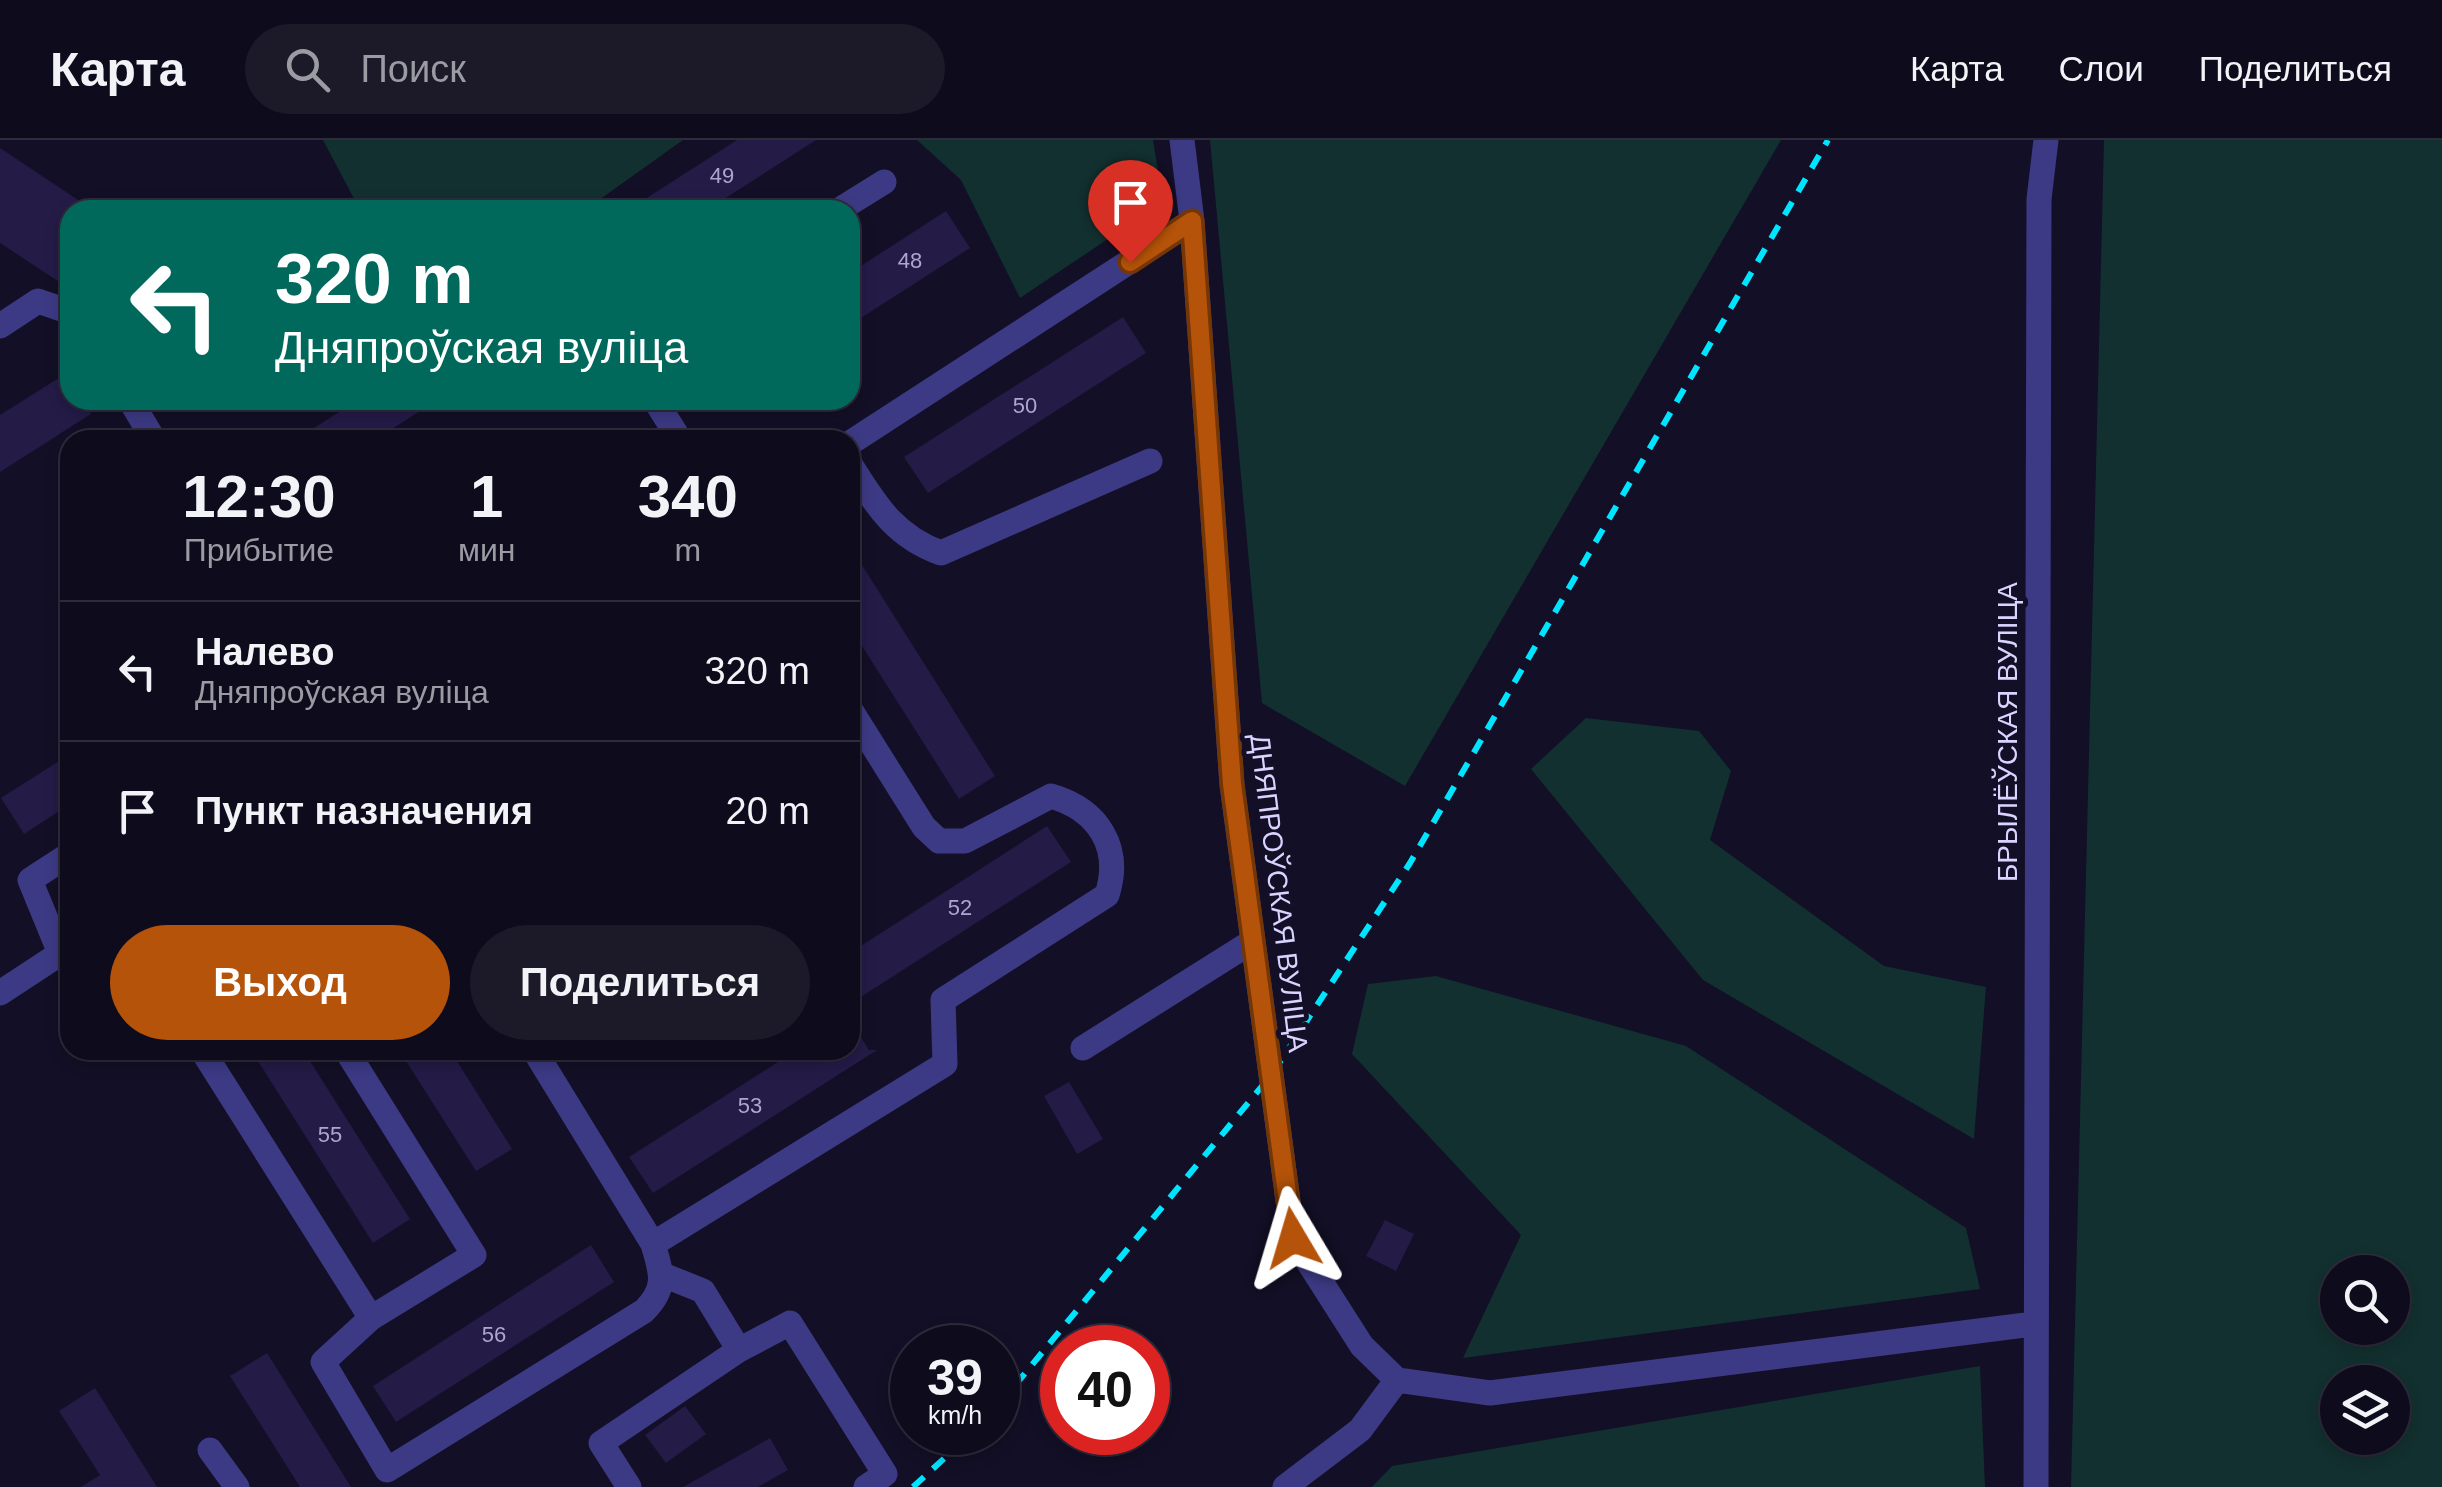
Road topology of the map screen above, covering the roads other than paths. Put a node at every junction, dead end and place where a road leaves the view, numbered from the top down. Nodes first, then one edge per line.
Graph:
1 (1182, 140) edge
2 (2046, 140) edge
3 (884, 182) dead end
4 (856, 200) edge
5 (1192, 221) junction
6 (60, 308) edge
7 (0, 326) edge
8 (860, 437) edge
9 (1150, 461) dead end
10 (860, 480) edge
11 (860, 725) edge
12 (60, 860) edge
13 (60, 940) edge
14 (1254, 941) junction
15 (60, 953) edge
16 (0, 993) edge
17 (1083, 1048) dead end
18 (208, 1060) edge
19 (352, 1060) edge
20 (540, 1060) edge
21 (653, 1244) junction
22 (663, 1275) junction
23 (371, 1318) junction
24 (2034, 1324) junction
25 (739, 1350) junction
26 (1396, 1380) junction
27 (210, 1450) dead end
28 (391, 1478) edge
29 (237, 1487) edge
30 (629, 1487) edge
31 (866, 1487) edge
32 (1285, 1487) edge
33 (2036, 1487) edge

1 - 5 street, ДНЯПРОЎСКАЯ ВУЛІЦА
2 - 24 street, БРЫЛЁЎСКАЯ ВУЛІЦА
3 - 4 street
5 - 8 street
5 - 14 street, ДНЯПРОЎСКАЯ ВУЛІЦА
6 - 7 street
9 - 10 street
11 - 21 street
12 - 13 street
14 - 17 street
14 - 26 street, ДНЯПРОЎСКАЯ ВУЛІЦА
15 - 16 street
18 - 23 street
19 - 23 street
20 - 21 street
21 - 22 street
22 - 25 street
22 - 28 street
23 - 28 street
24 - 26 street
24 - 33 street
25 - 30 street
25 - 31 street
26 - 32 street
27 - 29 street

